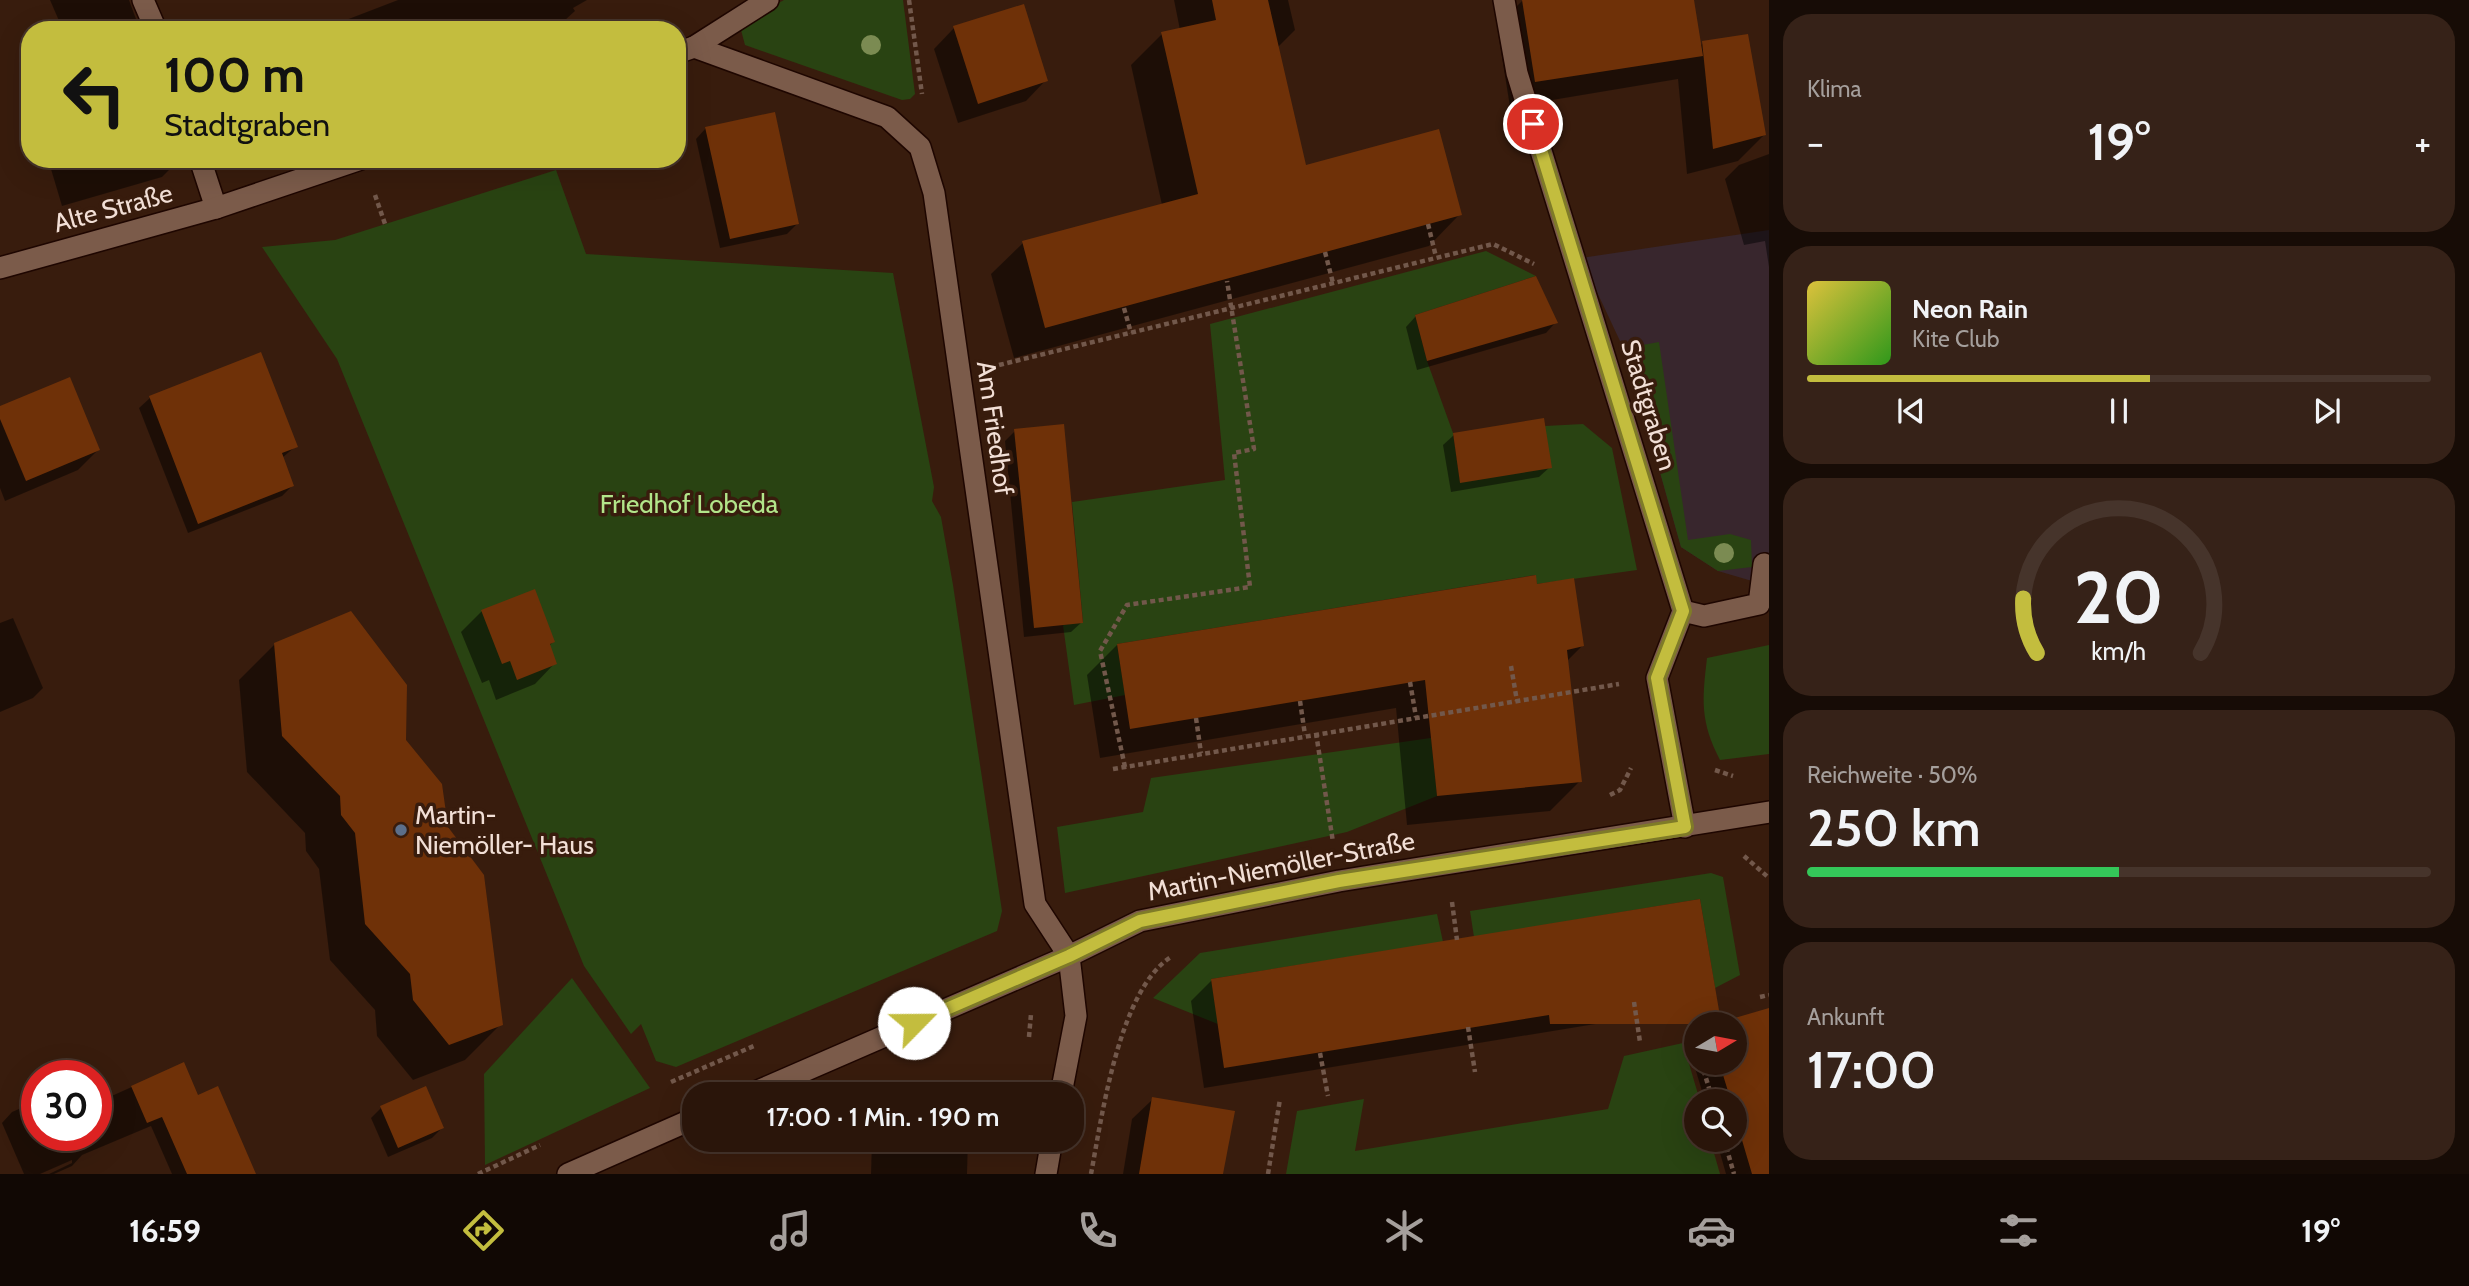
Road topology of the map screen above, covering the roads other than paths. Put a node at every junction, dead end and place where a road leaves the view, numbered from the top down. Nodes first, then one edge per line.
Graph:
1 (143, 0) edge
2 (768, 0) edge
3 (1504, 0) edge
4 (152, 21) edge
5 (686, 50) edge
6 (203, 168) edge
7 (334, 168) edge
8 (216, 208) junction
9 (0, 268) edge
10 (1764, 564) dead end
11 (1683, 611) junction
12 (1769, 812) edge
13 (1685, 827) junction
14 (1069, 956) junction
15 (779, 1082) edge
16 (1063, 1082) edge
17 (682, 1124) edge
18 (1050, 1152) edge
19 (568, 1174) edge
20 (1046, 1174) edge

1 - 4 street
2 - 5 street
3 - 11 street, Stadtgraben
5 - 14 street, Am Friedhof
6 - 8 street
7 - 8 street, Alte Straße
8 - 9 street, Alte Straße
10 - 11 street
11 - 13 street
12 - 13 street, Martin-Niemöller-Straße
13 - 14 street, Martin-Niemöller-Straße
14 - 15 street, Martin-Niemöller-Straße
14 - 16 street
17 - 19 street
18 - 20 street

